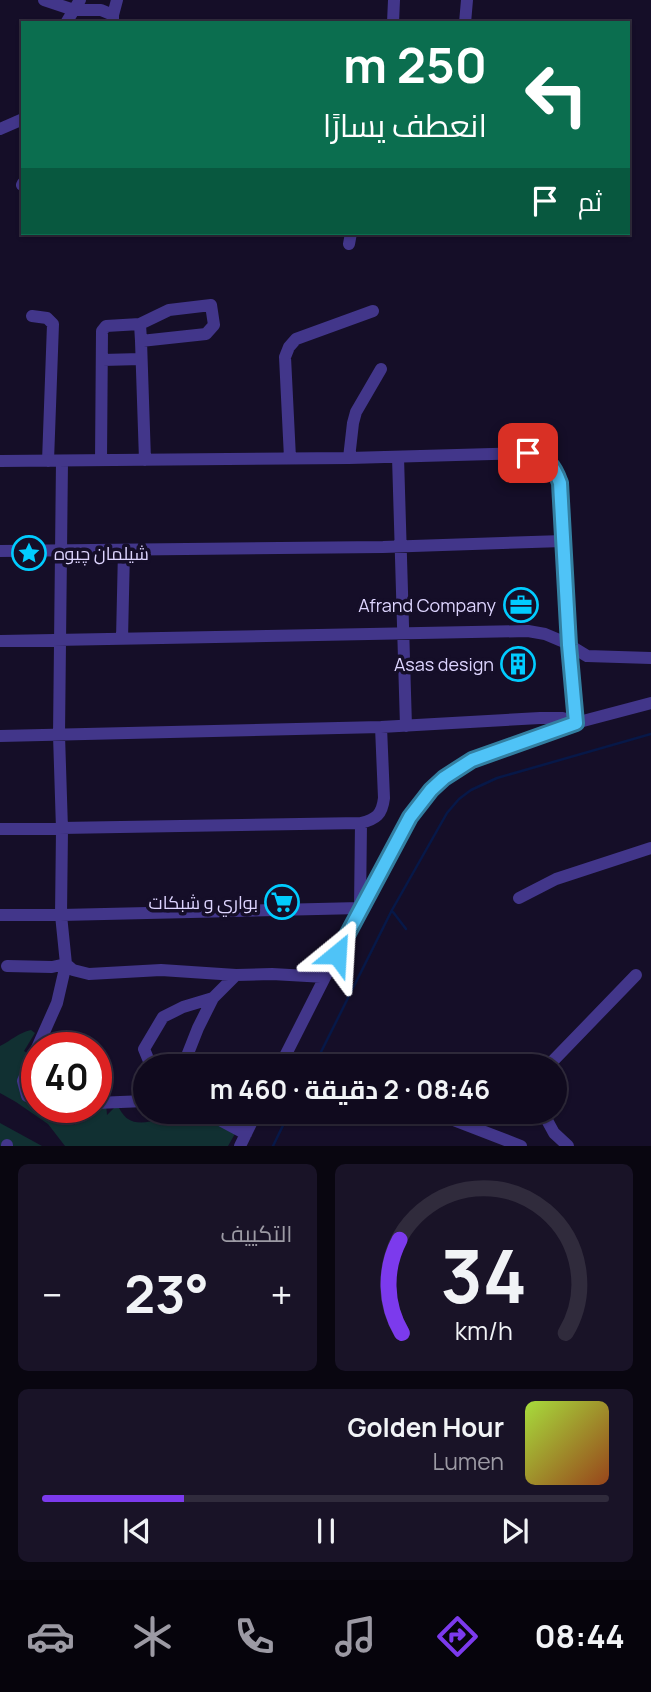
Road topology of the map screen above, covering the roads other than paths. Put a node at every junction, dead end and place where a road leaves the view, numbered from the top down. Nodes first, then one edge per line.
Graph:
1 (44, 0) edge
2 (117, 0) edge
3 (394, 0) edge
4 (467, 0) edge
5 (77, 5) edge
6 (113, 19) edge
7 (67, 21) edge
8 (393, 21) edge
9 (465, 21) edge
10 (21, 120) edge
11 (0, 129) edge
12 (373, 311) dead end
13 (32, 316) dead end
14 (140, 324) junction
15 (141, 341) junction
16 (141, 359) junction
17 (102, 360) junction
18 (382, 369) dead end
19 (398, 457) junction
20 (290, 458) junction
21 (349, 458) junction
22 (101, 460) junction
23 (145, 460) junction
24 (0, 461) edge
25 (55, 461) junction
26 (564, 541) junction
27 (401, 546) junction
28 (61, 550) junction
29 (124, 550) junction
30 (0, 551) edge
31 (403, 634) junction
32 (122, 639) junction
33 (60, 640) junction
34 (0, 641) edge
35 (569, 645) junction
36 (651, 658) edge
37 (651, 703) edge
38 (576, 723) junction
39 (405, 726) junction
40 (381, 727) junction
41 (59, 735) junction
42 (0, 736) edge
43 (360, 824) junction
44 (62, 828) junction
45 (0, 829) edge
46 (651, 848) edge
47 (519, 898) dead end
48 (360, 908) junction
49 (0, 915) edge
50 (61, 915) junction
51 (66, 964) junction
52 (7, 966) dead end
53 (236, 975) junction
54 (636, 975) dead end
55 (325, 977) junction
56 (213, 998) junction
57 (44, 1032) edge
58 (146, 1054) edge
59 (188, 1054) edge
60 (286, 1054) edge
61 (560, 1054) edge
62 (133, 1101) edge
63 (112, 1102) edge
64 (221, 1124) edge
65 (251, 1124) edge
66 (464, 1124) edge
67 (549, 1124) edge
68 (243, 1140) edge
69 (521, 1146) edge
70 (568, 1146) edge

1 - 5 street
2 - 6 street
3 - 8 street
4 - 9 street
5 - 6 street
5 - 7 street
10 - 11 street
12 - 20 street
13 - 25 street
14 - 15 street
14 - 15 street
14 - 17 street
15 - 16 street
16 - 17 street
16 - 23 street
17 - 22 street
18 - 21 street
19 - 21 street
19 - 26 street
19 - 27 street
20 - 21 street
20 - 23 street
22 - 23 street
22 - 25 street
24 - 25 street
25 - 28 street
26 - 27 street
26 - 35 street
27 - 29 street
27 - 31 street
28 - 29 street
28 - 30 street
28 - 33 street
29 - 32 street
31 - 32 street
31 - 35 street
31 - 39 street
32 - 33 street
33 - 34 street
33 - 41 street
35 - 36 street
35 - 38 street
37 - 38 street
38 - 39 street
38 - 48 street
39 - 40 street
40 - 41 street
40 - 43 street
41 - 42 street
41 - 44 street
43 - 44 street
43 - 48 street
44 - 45 street
44 - 50 street
46 - 47 street
48 - 50 street
48 - 55 street
49 - 50 street
50 - 51 street
51 - 52 street
51 - 53 street
51 - 57 street
53 - 55 street
53 - 56 street
54 - 61 street
55 - 60 street
56 - 58 street
56 - 59 street
62 - 63 street
64 - 68 street
65 - 68 street
66 - 69 street
67 - 70 street

